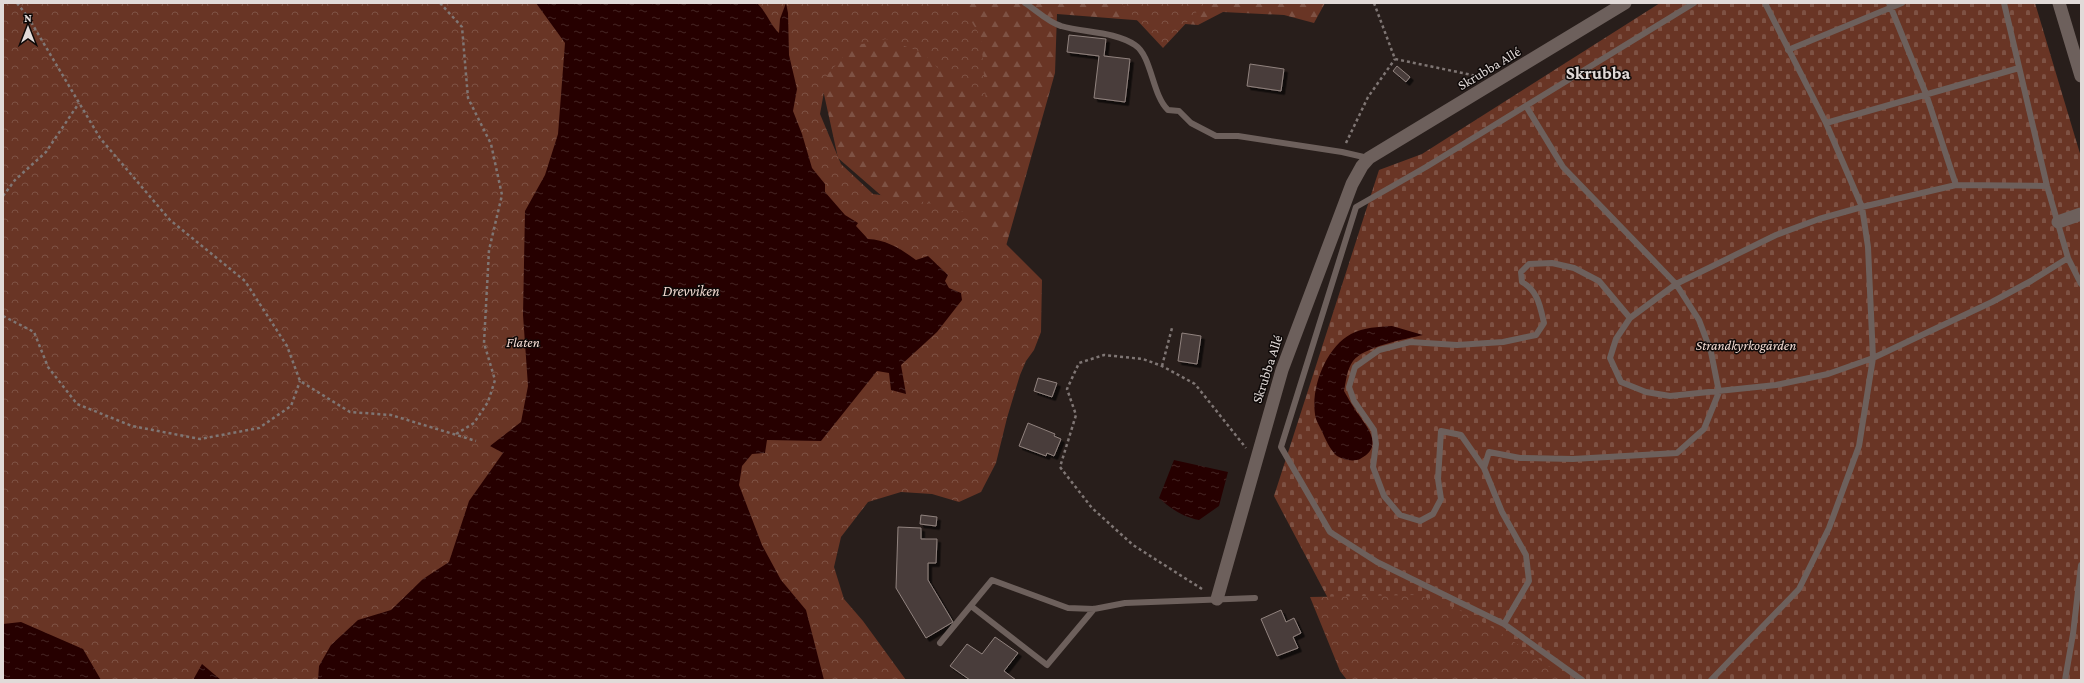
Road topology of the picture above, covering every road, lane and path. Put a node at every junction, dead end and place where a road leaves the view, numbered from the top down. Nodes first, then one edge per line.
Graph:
1 (17, 3) edge
2 (440, 3) edge
3 (1025, 3) edge
4 (1374, 3) edge
5 (1625, 3) edge
6 (1694, 3) edge
7 (1765, 3) edge
8 (1902, 3) edge
9 (2004, 3) edge
10 (2059, 3) edge
11 (1890, 5) edge
12 (1788, 50) junction
13 (1395, 59) junction
14 (2019, 68) junction
15 (2081, 76) edge
16 (1499, 81) junction
17 (1926, 94) junction
18 (79, 102) junction
19 (1526, 106) junction
20 (1826, 123) junction
21 (1342, 152) junction
22 (1369, 158) junction
23 (1956, 185) junction
24 (2047, 186) junction
25 (3, 196) edge
26 (1862, 208) junction
27 (2081, 214) edge
28 (2058, 222) junction
29 (2068, 258) junction
30 (1676, 284) junction
31 (2081, 284) edge
32 (3, 316) edge
33 (1630, 318) junction
34 (1172, 328) dead end
35 (1873, 358) junction
36 (1162, 366) junction
37 (300, 381) junction
38 (1719, 392) junction
39 (456, 434) junction
40 (476, 441) dead end
41 (1256, 461) junction
42 (1484, 468) junction
43 (2081, 565) edge
44 (1255, 598) dead end
45 (1217, 599) junction
46 (971, 606) junction
47 (1094, 609) junction
48 (1504, 624) junction
49 (940, 642) dead end
50 (1582, 680) edge
51 (1711, 680) edge
52 (2065, 680) edge

1 - 18 path
2 - 39 path
3 - 21 lane
4 - 13 path
5 - 16 street, Skrubba Allé
6 - 19 lane
7 - 12 lane
8 - 11 lane
9 - 14 lane
10 - 15 street
11 - 12 lane
11 - 17 lane
12 - 20 lane
13 - 16 path
13 - 21 path
14 - 17 lane
14 - 24 lane
16 - 22 street, Skrubba Allé
17 - 20 lane
17 - 23 lane
18 - 25 path
18 - 37 path
19 - 30 lane
19 - 48 lane
20 - 26 lane
21 - 22 lane
22 - 41 street, Skrubba Allé
23 - 24 lane
23 - 26 lane
24 - 28 lane
26 - 30 lane
26 - 35 lane
27 - 28 street
28 - 29 lane
29 - 31 lane
29 - 35 lane
30 - 33 lane
30 - 38 lane
32 - 37 path
33 - 38 lane
33 - 42 lane
34 - 36 path
35 - 38 lane
35 - 51 lane
36 - 41 path
36 - 45 path
37 - 39 path
38 - 42 lane
39 - 40 path
41 - 45 street, Skrubba Allé
42 - 48 lane
43 - 52 lane
44 - 45 lane
45 - 47 lane
46 - 47 lane
46 - 47 lane
46 - 49 lane
48 - 50 lane

